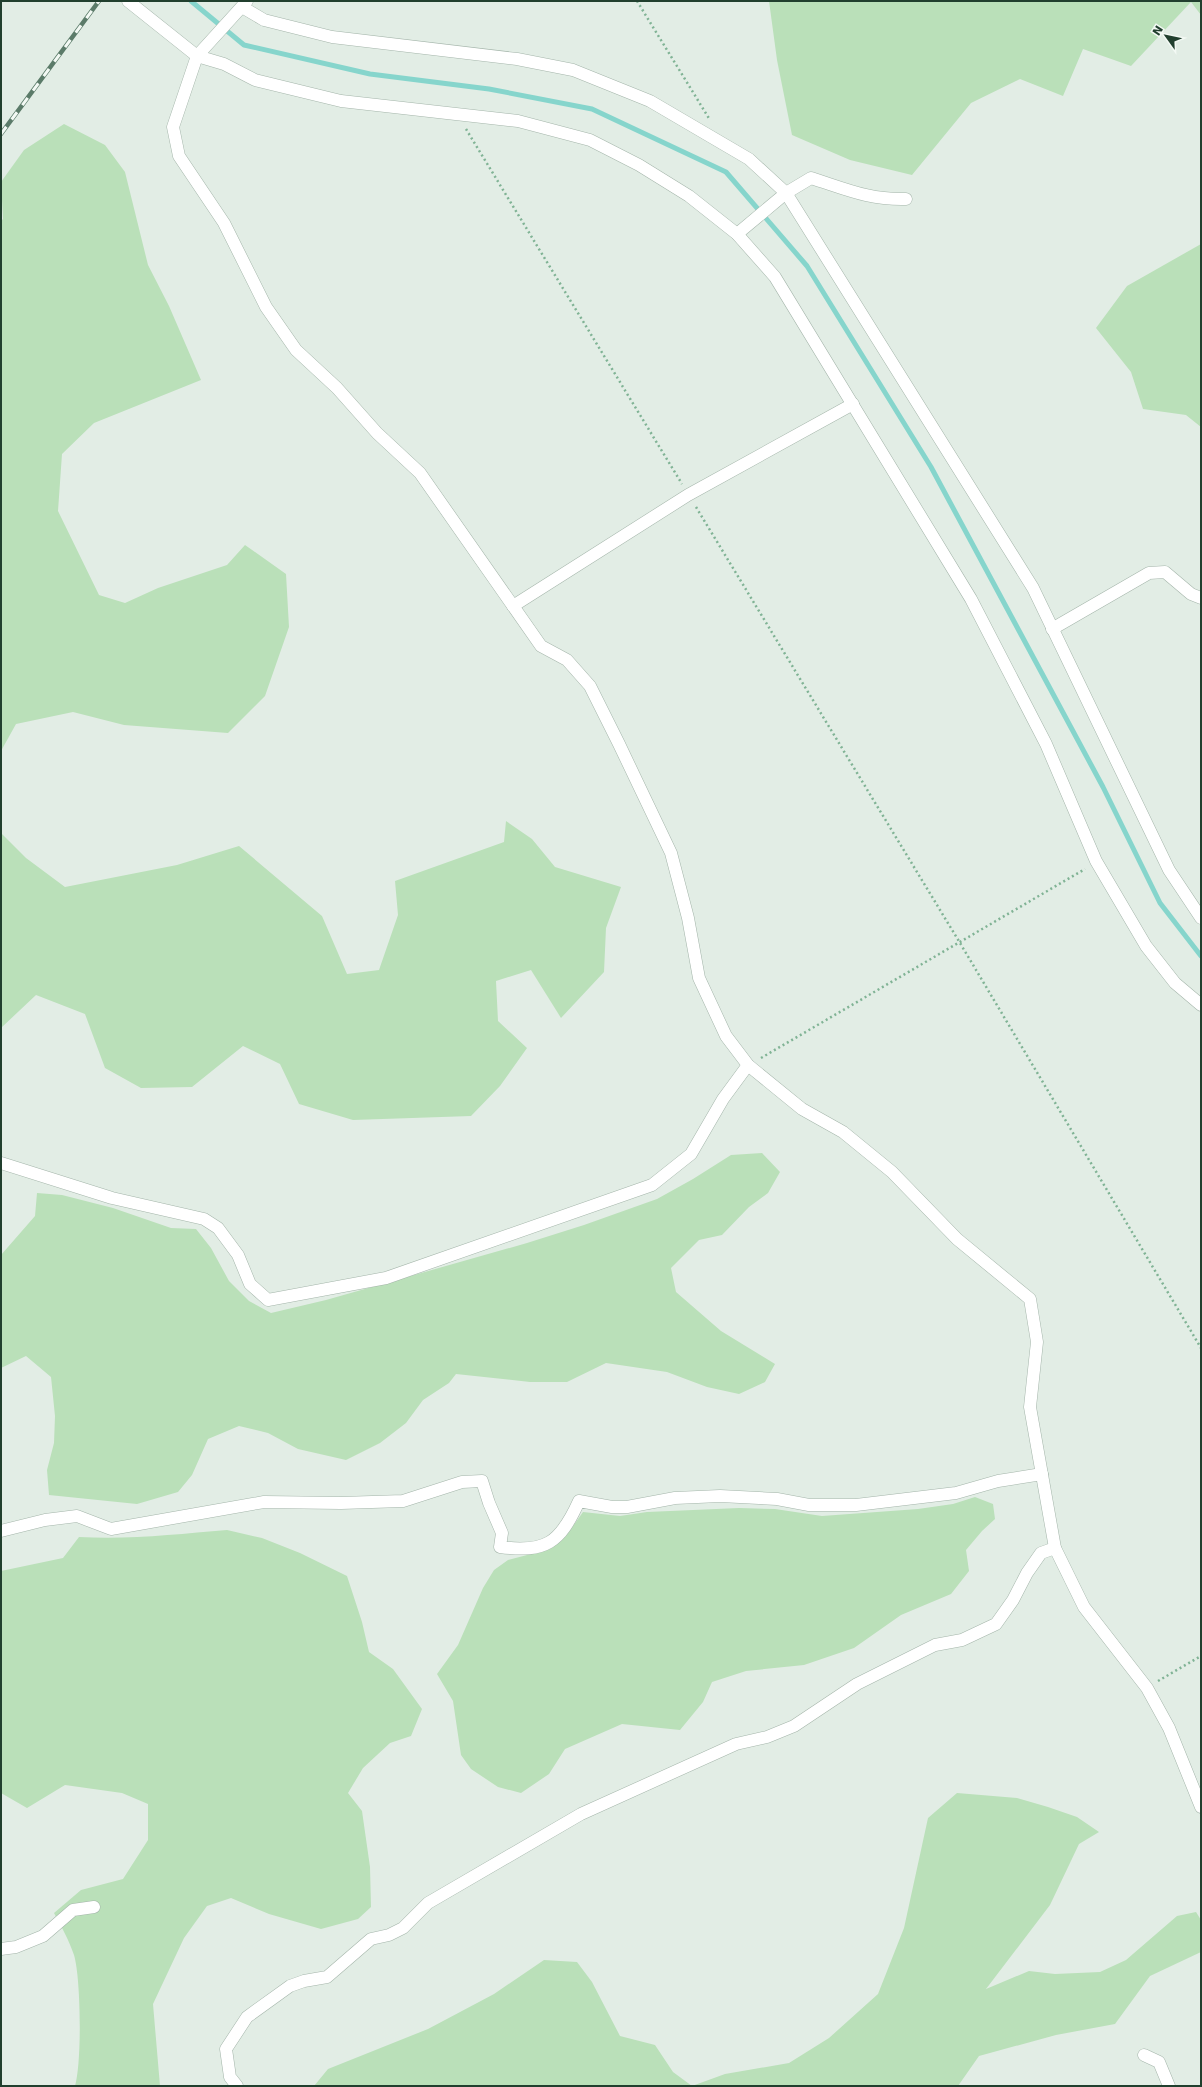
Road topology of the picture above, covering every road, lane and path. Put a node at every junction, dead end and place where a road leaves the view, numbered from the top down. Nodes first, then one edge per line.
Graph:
1 (128, 1) edge
2 (637, 1) edge
3 (244, 4) edge
4 (200, 53) junction
5 (458, 115) junction
6 (714, 126) dead end
7 (786, 193) junction
8 (906, 199) dead end
9 (737, 234) junction
10 (853, 404) junction
11 (688, 495) junction
12 (1201, 598) edge
13 (513, 606) junction
14 (1052, 629) junction
15 (1096, 862) junction
16 (1201, 918) edge
17 (960, 943) junction
18 (1201, 1005) edge
19 (748, 1065) junction
20 (1, 1163) edge
21 (1201, 1348) edge
22 (1042, 1474) junction
23 (1, 1531) edge
24 (1055, 1548) junction
25 (1201, 1656) edge
26 (1147, 1688) junction
27 (1201, 1807) edge
28 (94, 1907) dead end
29 (1, 1949) edge
30 (1144, 2055) dead end
31 (237, 2086) edge
32 (1169, 2086) edge

1 - 4 street
2 - 6 path
3 - 4 street
3 - 7 street
4 - 5 street
4 - 13 street
5 - 9 street
5 - 11 path
7 - 8 street
7 - 9 street
7 - 14 street
9 - 10 street
10 - 11 street
10 - 15 street
11 - 13 street
11 - 17 path
12 - 14 street
13 - 19 street
14 - 16 street
15 - 17 path
15 - 18 street
17 - 19 path
17 - 21 path
19 - 20 street
19 - 22 street
22 - 23 street
22 - 24 street
24 - 26 street
24 - 31 street
25 - 26 path
26 - 27 street
28 - 29 street
30 - 32 street

